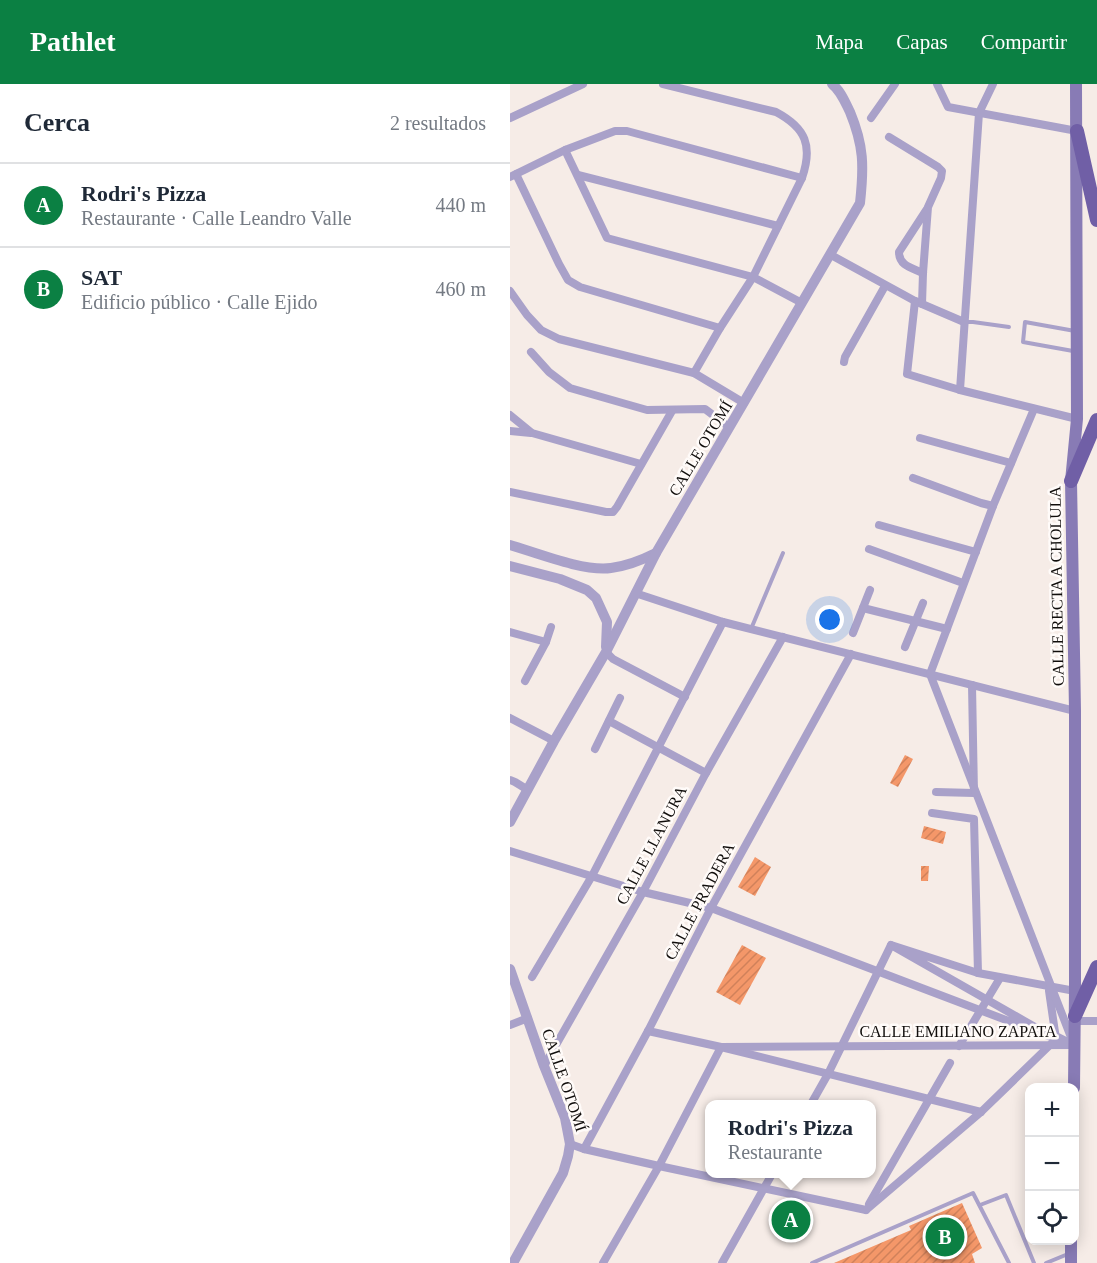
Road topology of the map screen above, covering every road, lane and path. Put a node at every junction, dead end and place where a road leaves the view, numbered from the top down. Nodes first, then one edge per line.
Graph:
1 (583, 84) edge
2 (663, 84) edge
3 (832, 84) edge
4 (895, 84) edge
5 (938, 84) edge
6 (992, 84) edge
7 (1076, 84) edge
8 (979, 113) junction
9 (510, 118) edge
10 (871, 118) dead end
11 (1077, 131) junction
12 (889, 137) dead end
13 (566, 150) junction
14 (513, 175) edge
15 (578, 175) junction
16 (802, 178) junction
17 (928, 207) junction
18 (1097, 220) edge
19 (778, 226) junction
20 (831, 255) junction
21 (923, 273) junction
22 (753, 277) junction
23 (885, 286) junction
24 (510, 291) edge
25 (919, 302) junction
26 (802, 303) junction
27 (964, 322) junction
28 (1009, 327) dead end
29 (720, 328) junction
30 (1077, 332) junction
31 (531, 352) dead end
32 (1077, 352) junction
33 (844, 362) dead end
34 (694, 373) junction
35 (960, 390) junction
36 (744, 403) junction
37 (1034, 409) junction
38 (672, 411) junction
39 (510, 415) edge
40 (1077, 419) junction
41 (1097, 420) edge
42 (729, 427) junction
43 (510, 431) edge
44 (532, 433) junction
45 (920, 438) dead end
46 (1011, 463) junction
47 (641, 464) junction
48 (913, 478) dead end
49 (1071, 481) junction
50 (510, 492) edge
51 (993, 506) junction
52 (879, 525) dead end
53 (510, 545) edge
54 (869, 549) dead end
55 (976, 552) junction
56 (656, 553) junction
57 (783, 553) dead end
58 (510, 566) edge
59 (963, 583) junction
60 (870, 590) dead end
61 (635, 593) junction
62 (923, 603) dead end
63 (863, 608) junction
64 (916, 621) junction
65 (723, 622) junction
66 (552, 627) dead end
67 (751, 629) junction
68 (947, 629) junction
69 (510, 632) edge
70 (853, 633) dead end
71 (783, 637) junction
72 (546, 642) junction
73 (905, 647) dead end
74 (606, 652) junction
75 (851, 654) junction
76 (930, 674) junction
77 (525, 681) dead end
78 (972, 685) junction
79 (685, 697) junction
80 (621, 698) dead end
81 (1075, 711) junction
82 (510, 718) edge
83 (609, 721) junction
84 (554, 741) junction
85 (659, 747) junction
86 (595, 749) dead end
87 (706, 773) junction
88 (510, 780) edge
89 (528, 790) junction
90 (974, 790) junction
91 (936, 792) dead end
92 (932, 813) dead end
93 (510, 822) edge
94 (510, 851) edge
95 (592, 876) junction
96 (644, 892) junction
97 (711, 908) junction
98 (891, 945) junction
99 (1097, 967) edge
100 (510, 969) edge
101 (878, 971) junction
102 (978, 973) junction
103 (532, 977) dead end
104 (1000, 978) junction
105 (1050, 987) junction
106 (1075, 992) junction
107 (987, 1000) junction
108 (981, 1010) junction
109 (528, 1018) junction
110 (1097, 1021) edge
111 (1072, 1022) junction
112 (510, 1025) edge
113 (648, 1031) junction
114 (1057, 1038) junction
115 (959, 1046) junction
116 (1048, 1046) junction
117 (1074, 1046) junction
118 (721, 1047) junction
119 (842, 1047) junction
120 (950, 1063) dead end
121 (544, 1066) junction
122 (828, 1074) junction
123 (1074, 1083) edge
124 (929, 1098) junction
125 (813, 1100) edge
126 (981, 1112) junction
127 (570, 1144) junction
128 (584, 1149) junction
129 (659, 1166) junction
130 (705, 1176) edge
131 (716, 1178) edge
132 (769, 1178) edge
133 (764, 1188) junction
134 (980, 1205) junction
135 (866, 1210) junction
136 (1071, 1252) edge
137 (513, 1263) edge
138 (603, 1263) edge
139 (722, 1263) edge
140 (812, 1263) edge
141 (1009, 1263) edge
142 (1034, 1263) edge
143 (1046, 1263) edge

1 - 9 street
2 - 16 street
3 - 20 street, CALLE OTOMÍ
4 - 10 street
5 - 8 street
6 - 8 street
7 - 11 main road, CALLE RECTA A CHOLULA
8 - 11 street
8 - 27 street
11 - 18 main road
11 - 30 main road, CALLE RECTA A CHOLULA
12 - 17 street
13 - 14 street
13 - 15 street
13 - 16 street
14 - 29 street
15 - 19 street
15 - 22 street
16 - 19 street
17 - 21 street
17 - 21 street
19 - 22 street
20 - 23 street
20 - 26 street, CALLE OTOMÍ
21 - 25 street
22 - 26 street
22 - 29 street
23 - 25 street
23 - 33 street
24 - 34 street
25 - 27 street
25 - 35 street
26 - 36 street, CALLE OTOMÍ
27 - 28 lane
27 - 35 street
29 - 34 street
30 - 32 main road, CALLE RECTA A CHOLULA
30 - 32 lane
31 - 38 street
32 - 40 main road, CALLE RECTA A CHOLULA
34 - 36 street
35 - 37 street
36 - 42 street, CALLE OTOMÍ
37 - 40 street
37 - 46 street
38 - 42 street
38 - 47 street
39 - 44 street
40 - 49 main road, CALLE RECTA A CHOLULA
41 - 49 main road
42 - 56 street, CALLE OTOMÍ
43 - 44 street
44 - 47 street
45 - 46 street
46 - 51 street
47 - 50 street
48 - 51 street
49 - 81 main road, CALLE RECTA A CHOLULA
51 - 55 street
52 - 55 street
53 - 56 street
54 - 59 street
55 - 59 street
56 - 61 street, CALLE OTOMÍ
57 - 67 lane
58 - 74 street
59 - 68 street
60 - 63 street
61 - 65 street
61 - 74 street, CALLE OTOMÍ
62 - 64 street
63 - 64 street
63 - 70 street
64 - 68 street
64 - 73 street
65 - 67 street
65 - 79 street
66 - 72 street
67 - 71 street
68 - 76 street
69 - 72 street
71 - 75 street
71 - 87 street, CALLE LLANURA
72 - 77 street
74 - 79 street
74 - 84 street, CALLE OTOMÍ
75 - 76 street
75 - 97 street, CALLE PRADERA
76 - 78 street
76 - 90 street, CALLE EMILIANO ZAPATA
78 - 81 street
78 - 90 street
79 - 85 street
80 - 83 street
81 - 106 main road, CALLE RECTA A CHOLULA
82 - 84 street
83 - 85 street
83 - 86 street
84 - 89 street, CALLE OTOMÍ
85 - 87 street
85 - 95 street
87 - 96 street, CALLE LLANURA
88 - 89 street
89 - 93 street, CALLE OTOMÍ
90 - 91 street
90 - 105 street, CALLE EMILIANO ZAPATA
92 - 102 street
94 - 95 street
95 - 96 street
95 - 103 street
96 - 97 street
96 - 121 street, CALLE LLANURA
97 - 101 street
97 - 113 street, CALLE PRADERA
98 - 101 street
98 - 102 street
98 - 107 street
99 - 111 main road
100 - 109 street, CALLE OTOMÍ
101 - 108 street
101 - 119 street
102 - 104 street
104 - 105 street
104 - 107 street
105 - 106 street
105 - 111 street, CALLE EMILIANO ZAPATA
105 - 114 street
106 - 111 main road, CALLE RECTA A CHOLULA
107 - 108 street
107 - 114 street
108 - 114 street
108 - 115 street
109 - 112 street
109 - 121 street, CALLE OTOMÍ
110 - 111 street
111 - 114 street
111 - 117 main road, CALLE RECTA A CHOLULA
113 - 118 street
113 - 128 street, CALLE PRADERA
114 - 116 street
114 - 117 street
115 - 116 street, CALLE EMILIANO ZAPATA
115 - 119 street, CALLE EMILIANO ZAPATA
116 - 117 street, CALLE EMILIANO ZAPATA
116 - 126 street
117 - 123 main road, CALLE RECTA A CHOLULA
118 - 119 street, CALLE EMILIANO ZAPATA
118 - 122 street
118 - 129 street
119 - 122 street
120 - 124 street
121 - 127 street, CALLE OTOMÍ
122 - 124 street
122 - 125 street
124 - 126 street
124 - 135 street
126 - 135 street
127 - 128 street
127 - 137 street, CALLE OTOMÍ
128 - 129 street
129 - 130 street
129 - 138 street
131 - 133 street
132 - 133 street
133 - 135 street
133 - 139 street
134 - 140 lane
134 - 141 lane
134 - 142 lane
136 - 143 lane

